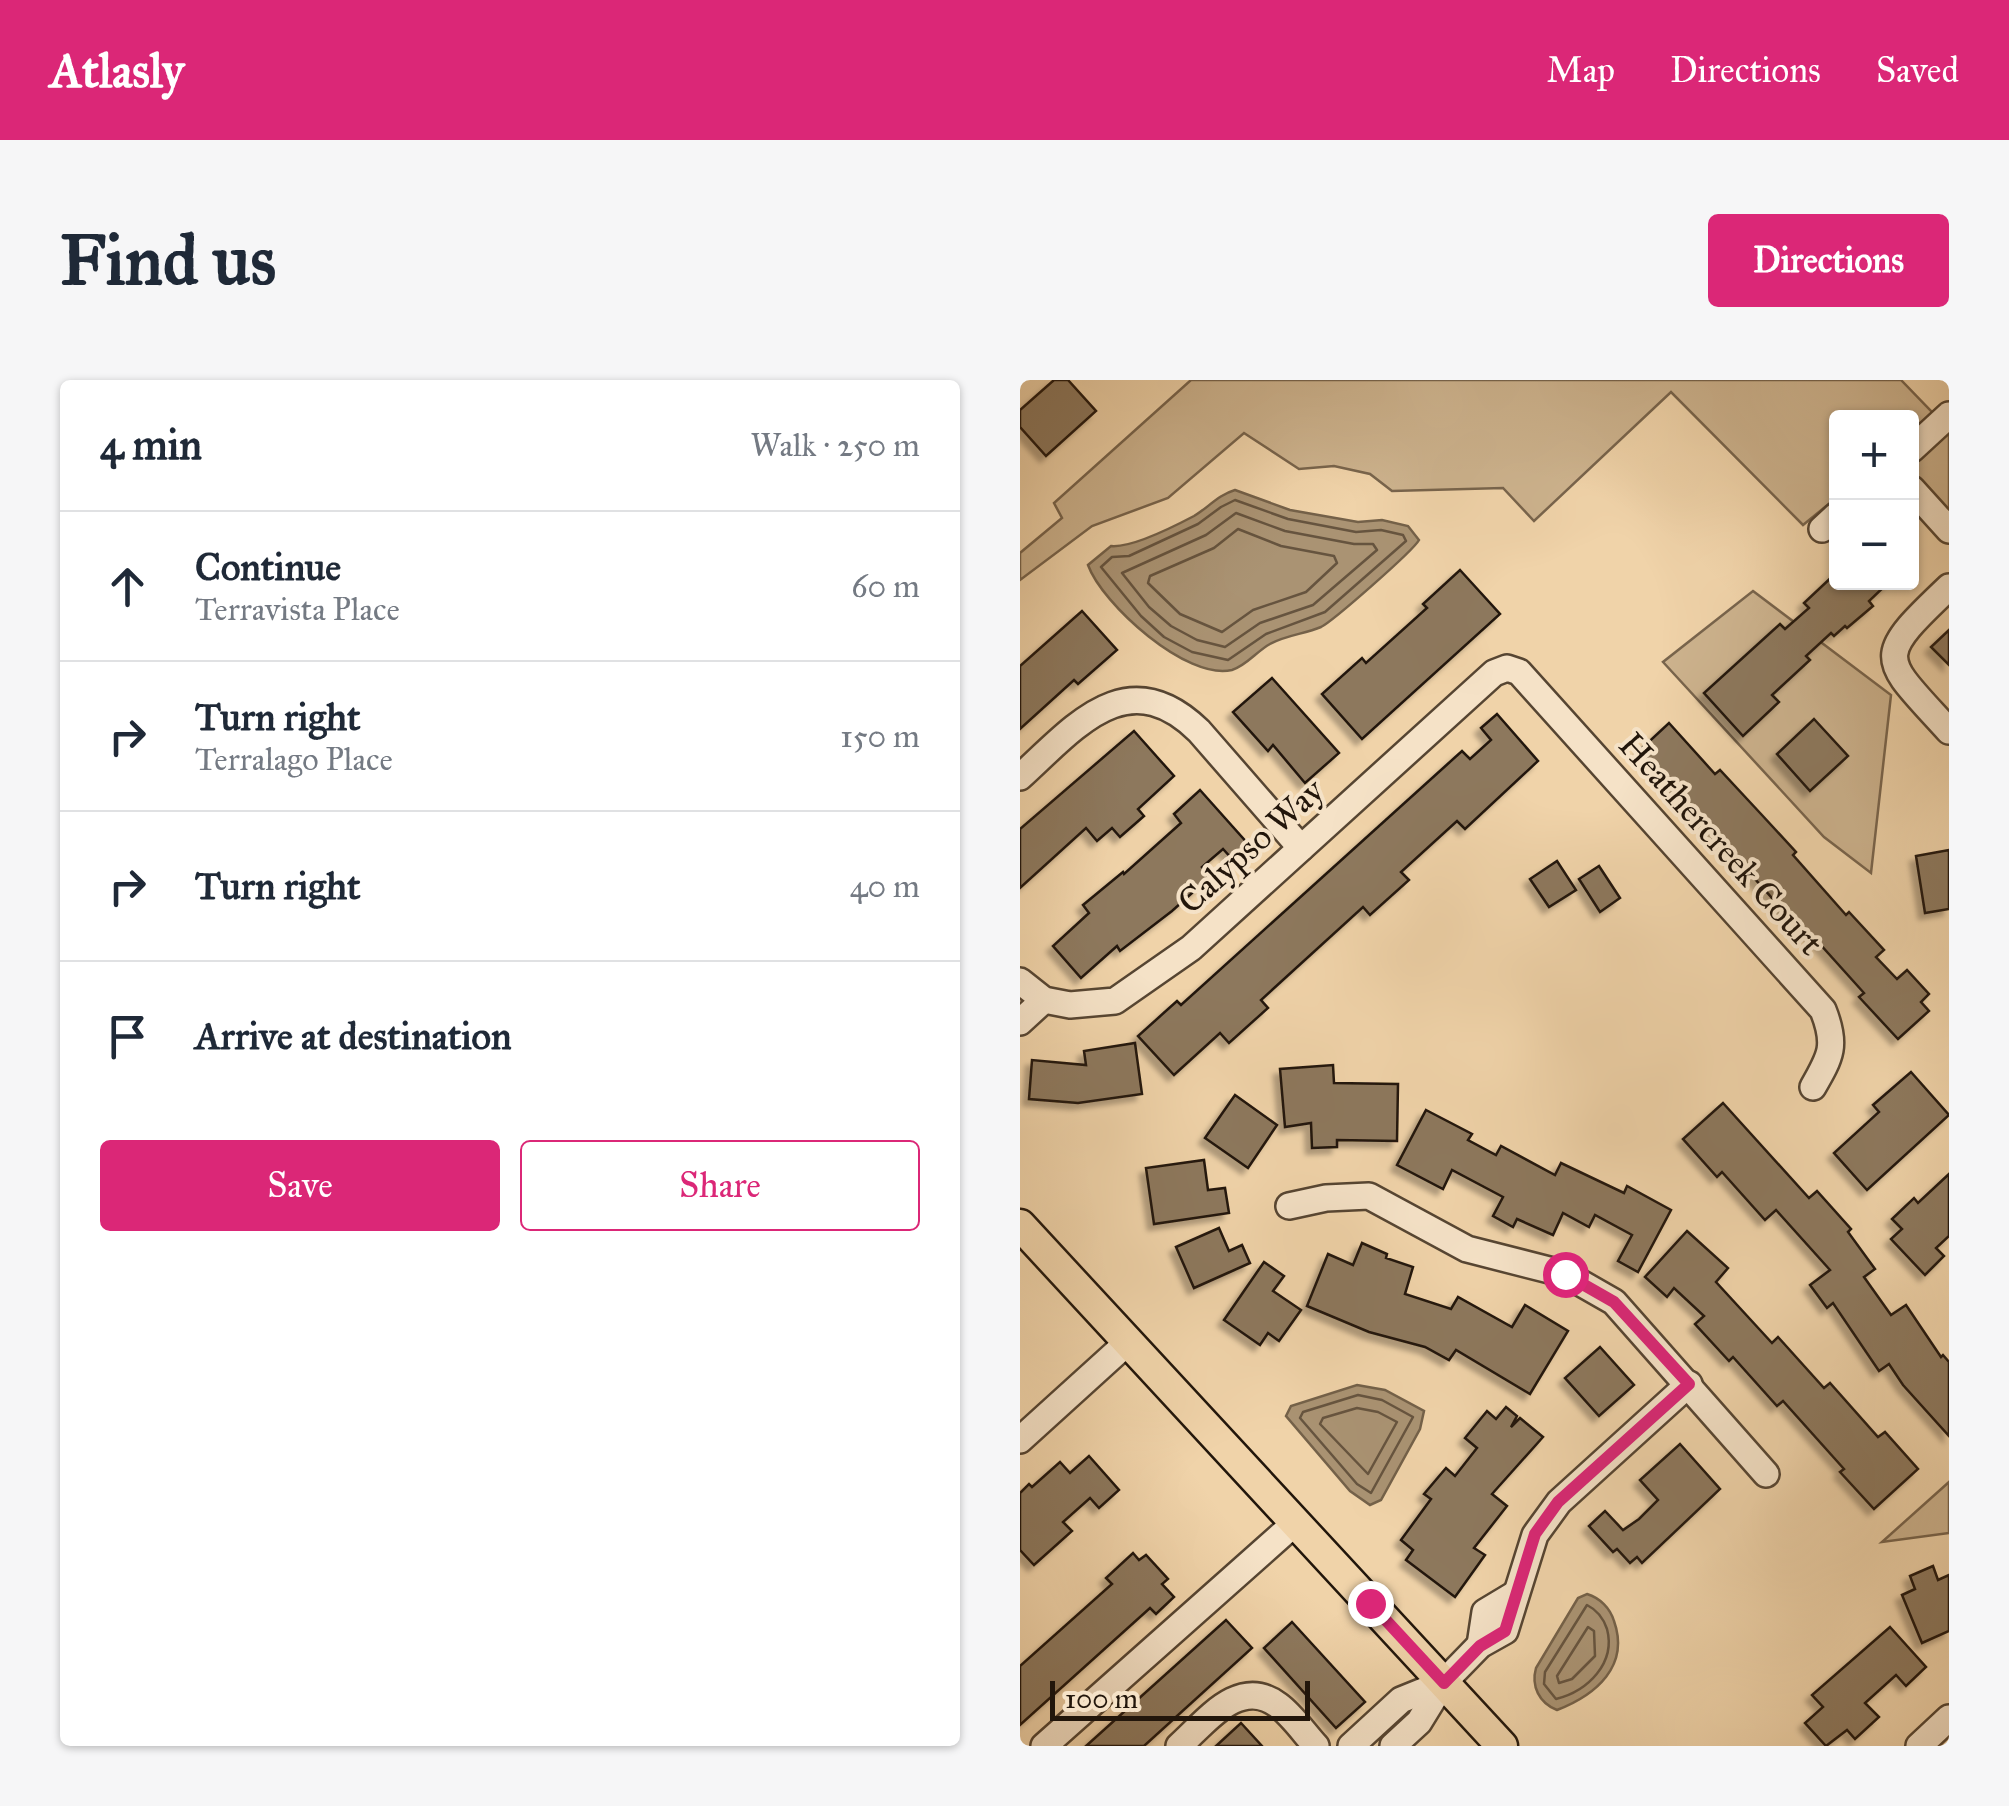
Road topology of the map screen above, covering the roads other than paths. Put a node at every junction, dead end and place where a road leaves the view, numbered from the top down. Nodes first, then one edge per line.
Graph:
1 (1949, 415) edge
2 (1919, 443) edge
3 (1919, 498) edge
4 (1949, 530) edge
5 (1949, 587) edge
6 (1507, 668) joint
7 (1949, 731) edge
8 (1020, 777) edge
9 (1301, 848) junction
10 (1020, 981) edge
11 (1044, 1000) junction
12 (1020, 1022) edge
13 (1813, 1086) dead end
14 (1289, 1206) dead end
15 (1020, 1225) edge
16 (1128, 1342) junction
17 (1689, 1384) junction
18 (1020, 1440) edge
19 (1766, 1474) dead end
20 (1295, 1523) junction
21 (1444, 1683) junction
22 (1949, 1718) edge
23 (1385, 1740) edge
24 (1044, 1746) edge
25 (1179, 1746) edge
26 (1316, 1746) edge
27 (1351, 1746) edge
28 (1502, 1746) edge
29 (1919, 1746) edge

1 - 2 street
3 - 4 street
5 - 7 street
6 - 9 street, Calypso Way
6 - 13 street, Heathercreek Court
8 - 9 street
9 - 11 street, Calypso Way
10 - 11 street
11 - 12 street
14 - 17 street
15 - 16 main road
16 - 18 street
16 - 20 main road
17 - 19 street
17 - 21 street
20 - 21 main road
20 - 24 street
21 - 23 street
21 - 28 main road
22 - 29 street
23 - 27 street
25 - 26 street

